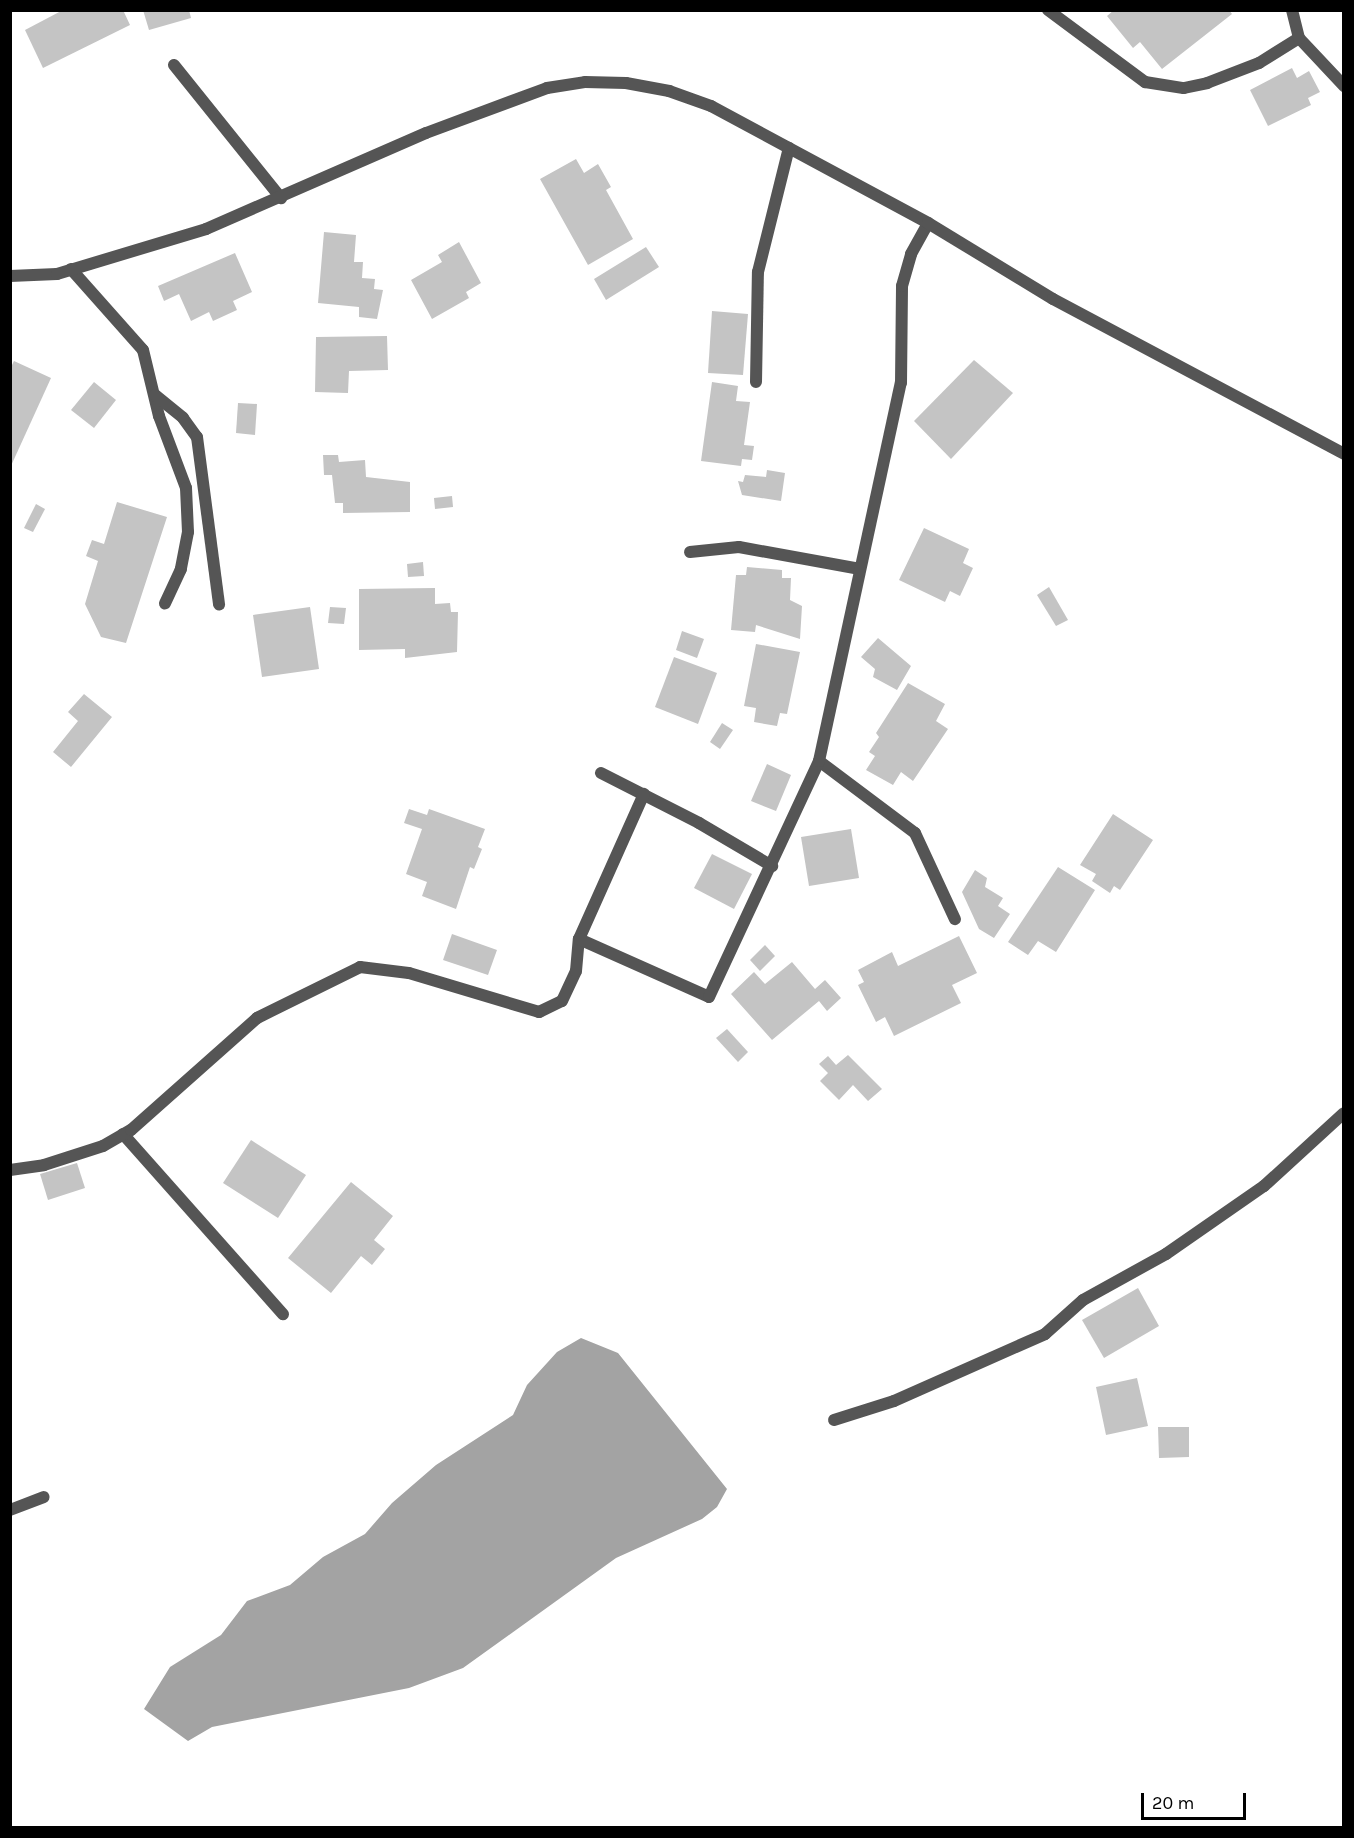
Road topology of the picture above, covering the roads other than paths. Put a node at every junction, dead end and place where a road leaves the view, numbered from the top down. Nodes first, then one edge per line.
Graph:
1 (1048, 10) edge
2 (1292, 10) edge
3 (1299, 38) junction
4 (174, 65) dead end
5 (1344, 86) edge
6 (789, 148) junction
7 (280, 198) junction
8 (928, 223) junction
9 (71, 269) junction
10 (10, 276) edge
11 (756, 382) dead end
12 (155, 395) junction
13 (1344, 454) edge
14 (690, 552) dead end
15 (860, 569) junction
16 (165, 604) dead end
17 (219, 605) dead end
18 (819, 761) junction
19 (602, 773) dead end
20 (644, 794) junction
21 (772, 866) junction
22 (955, 919) dead end
23 (579, 939) junction
24 (1344, 1113) edge
25 (123, 1134) junction
26 (10, 1170) edge
27 (283, 1314) dead end
28 (834, 1420) dead end
29 (44, 1497) dead end
30 (10, 1510) edge

1 - 3 street
2 - 3 street
3 - 5 street
4 - 7 street
6 - 7 street
6 - 8 street
6 - 11 street
7 - 9 street
8 - 13 street
8 - 15 street
9 - 10 street
9 - 12 street
12 - 16 street
12 - 17 street
14 - 15 street
15 - 18 street
18 - 21 street
18 - 22 street
19 - 20 street
20 - 21 street
20 - 23 street
21 - 23 street
23 - 25 street
24 - 28 street
25 - 26 street
25 - 27 street
29 - 30 street

